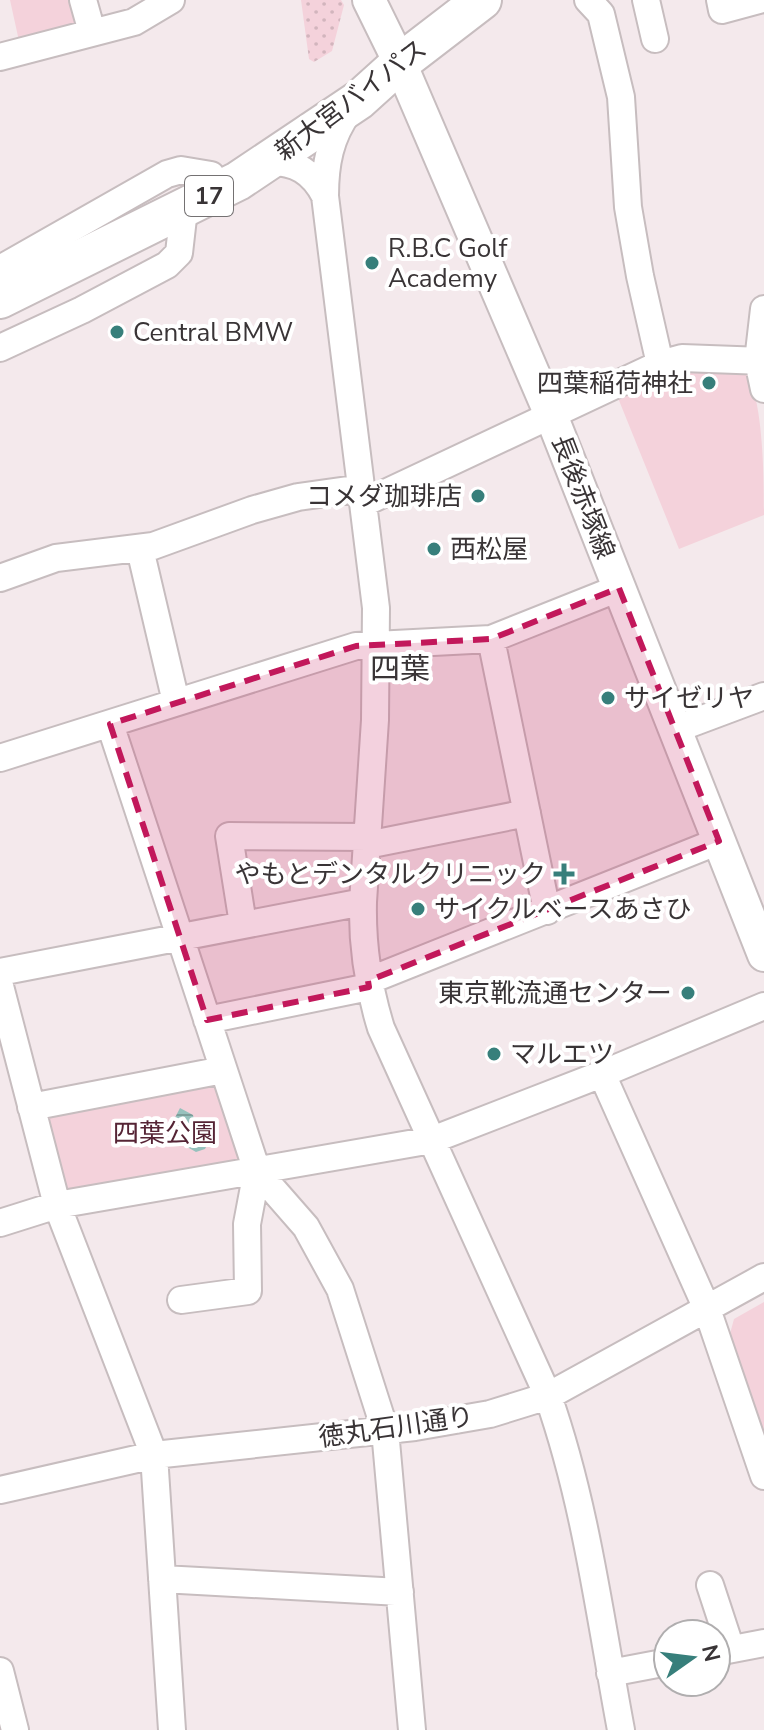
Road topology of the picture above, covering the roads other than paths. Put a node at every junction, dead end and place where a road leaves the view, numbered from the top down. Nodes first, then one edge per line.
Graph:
1 (83, 0) edge
2 (171, 0) edge
3 (369, 0) edge
4 (450, 0) edge
5 (482, 0) edge
6 (588, 0) edge
7 (646, 0) edge
8 (720, 0) edge
9 (759, 0) edge
10 (92, 32) junction
11 (655, 39) dead end
12 (397, 56) junction
13 (0, 57) edge
14 (359, 100) junction
15 (268, 162) junction
16 (211, 175) junction
17 (325, 196) junction
18 (184, 209) junction
19 (0, 269) edge
20 (0, 289) edge
21 (0, 299) edge
22 (764, 309) edge
23 (0, 348) edge
24 (761, 361) edge
25 (660, 364) junction
26 (764, 389) edge
27 (551, 415) junction
28 (363, 496) junction
29 (140, 549) junction
30 (0, 578) edge
31 (619, 588) junction
32 (491, 639) junction
33 (377, 645) junction
34 (764, 696) edge
35 (176, 702) junction
36 (110, 724) junction
37 (676, 729) junction
38 (0, 758) edge
39 (527, 813) junction
40 (367, 841) junction
41 (719, 841) junction
42 (363, 902) junction
43 (547, 911) junction
44 (243, 924) junction
45 (180, 939) junction
46 (764, 955) edge
47 (0, 972) edge
48 (369, 984) junction
49 (0, 986) edge
50 (764, 1006) edge
51 (207, 1020) junction
52 (223, 1070) junction
53 (602, 1074) junction
54 (31, 1107) junction
55 (432, 1140) junction
56 (257, 1171) junction
57 (57, 1205) junction
58 (0, 1223) edge
59 (764, 1277) edge
60 (181, 1300) dead end
61 (707, 1309) junction
62 (548, 1396) junction
63 (385, 1430) junction
64 (154, 1455) junction
65 (764, 1476) edge
66 (0, 1490) edge
67 (162, 1579) junction
68 (710, 1585) dead end
69 (400, 1592) junction
70 (717, 1618) edge
71 (764, 1643) edge
72 (732, 1649) edge
73 (652, 1665) edge
74 (0, 1671) edge
75 (610, 1673) junction
76 (15, 1730) edge
77 (172, 1730) edge
78 (412, 1730) edge
79 (621, 1730) edge

1 - 10 street
2 - 10 street
3 - 12 main road, 長後赤塚線
4 - 12 highway, 新大宮バイパス / 17
5 - 12 highway, 新大宮バイパス / 17
6 - 25 street
7 - 11 street
8 - 9 street
10 - 13 street
12 - 14 highway, 新大宮バイパス / 17
12 - 16 highway, 新大宮バイパス / 17
12 - 27 main road, 長後赤塚線
14 - 15 highway, 新大宮バイパス / 17
14 - 17 street
15 - 17 street
15 - 18 highway, 新大宮バイパス / 17
16 - 19 street, 17
16 - 20 highway, 新大宮バイパス / 17
17 - 28 street
18 - 21 highway, 新大宮バイパス / 17
18 - 23 street
22 - 24 street
24 - 25 street
24 - 26 street
25 - 27 street
27 - 28 street
27 - 31 main road, 長後赤塚線
28 - 29 street
28 - 33 street
29 - 30 street
29 - 35 street
31 - 32 street
31 - 37 main road, 長後赤塚線
32 - 33 street
32 - 39 street
33 - 35 street
33 - 40 street
34 - 37 street
35 - 36 street
36 - 38 street
36 - 45 street
37 - 41 main road, 長後赤塚線
39 - 40 street
39 - 43 street
40 - 42 street
40 - 44 street
41 - 43 street
41 - 46 main road, 長後赤塚線
42 - 44 street
42 - 48 street
43 - 48 street
44 - 45 street
45 - 47 street
45 - 51 street
48 - 51 street
48 - 55 street
49 - 54 street
50 - 53 street
51 - 52 street
52 - 54 street
52 - 56 street
53 - 55 street
53 - 61 street
54 - 57 street
55 - 56 street
55 - 62 street
56 - 57 street
56 - 60 street
56 - 63 street
57 - 58 street
57 - 64 street
59 - 61 street, 徳丸石川通り
61 - 62 street, 徳丸石川通り
61 - 65 street
62 - 63 street, 徳丸石川通り
62 - 75 street
63 - 64 street, 徳丸石川通り
63 - 69 street
64 - 66 street, 徳丸石川通り
64 - 67 street
67 - 69 street
67 - 77 street
68 - 70 street
69 - 78 street
71 - 72 street
73 - 75 street
74 - 76 street
75 - 79 street

